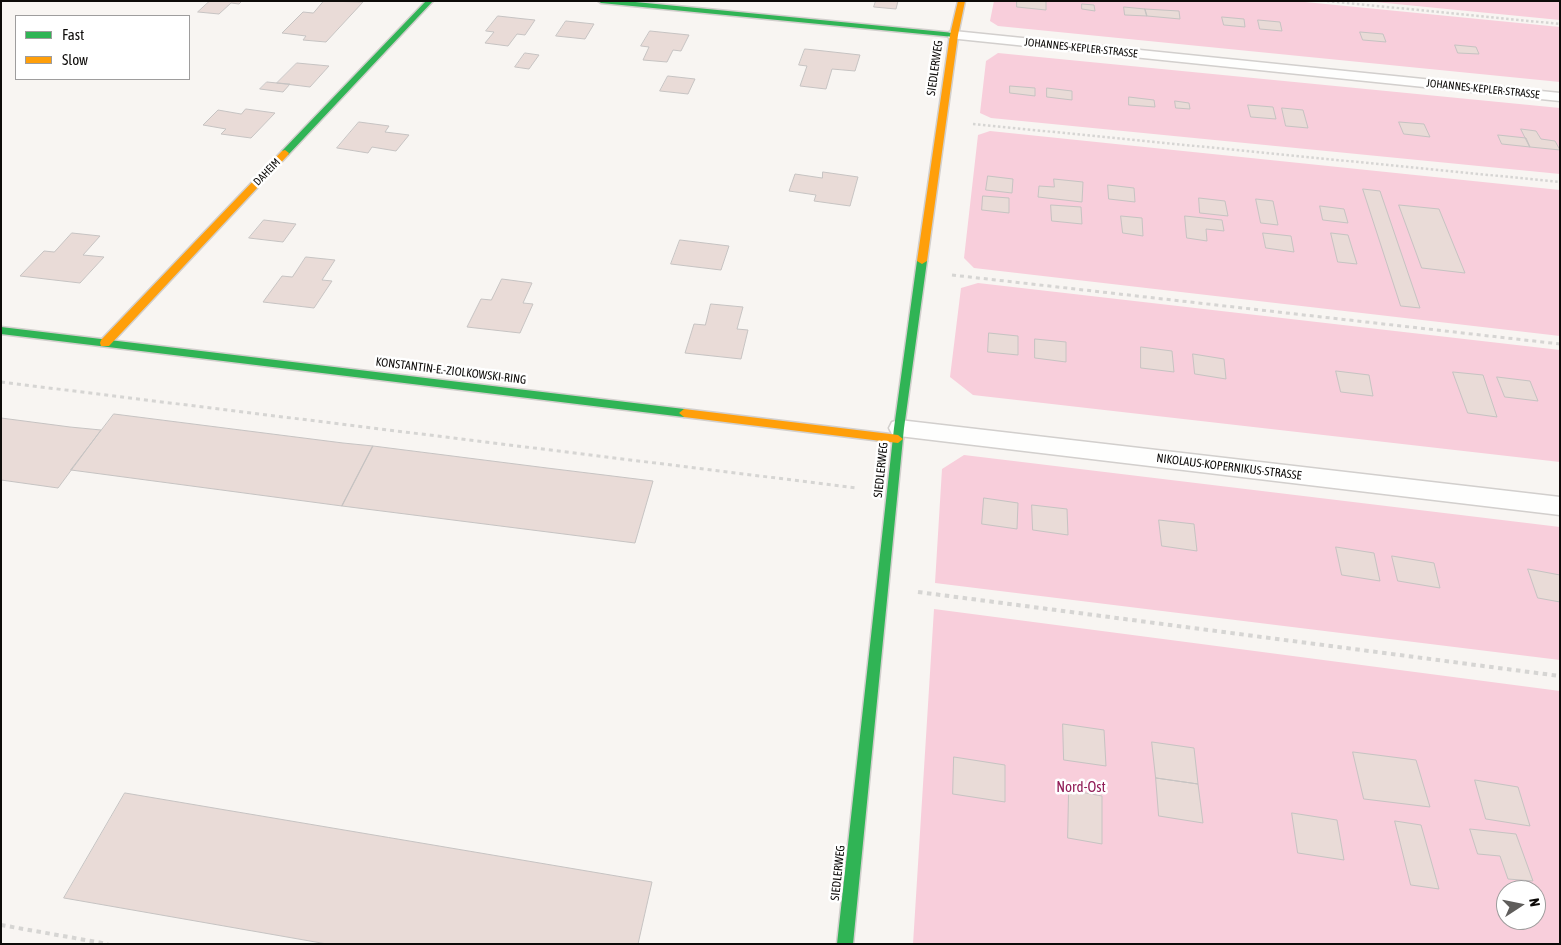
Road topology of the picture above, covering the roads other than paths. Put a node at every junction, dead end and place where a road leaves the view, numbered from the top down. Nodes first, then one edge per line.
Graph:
1 (430, 1) edge
2 (601, 1) edge
3 (962, 1) edge
4 (954, 35) junction
5 (1560, 97) edge
6 (1, 330) edge
7 (105, 343) junction
8 (898, 433) junction
9 (1560, 506) edge
10 (844, 944) edge

1 - 7 street, DAHEIM
2 - 4 street, JOHANNES-KEPLER-STRASSE
3 - 4 street, SIEDLERWEG
4 - 5 lane, JOHANNES-KEPLER-STRASSE
4 - 8 street, SIEDLERWEG
6 - 7 street, KONSTANTIN-E.-ZIOLKOWSKI-RING
7 - 8 street, KONSTANTIN-E.-ZIOLKOWSKI-RING
8 - 9 lane, NIKOLAUS-KOPERNIKUS-STRASSE
8 - 10 street, SIEDLERWEG

